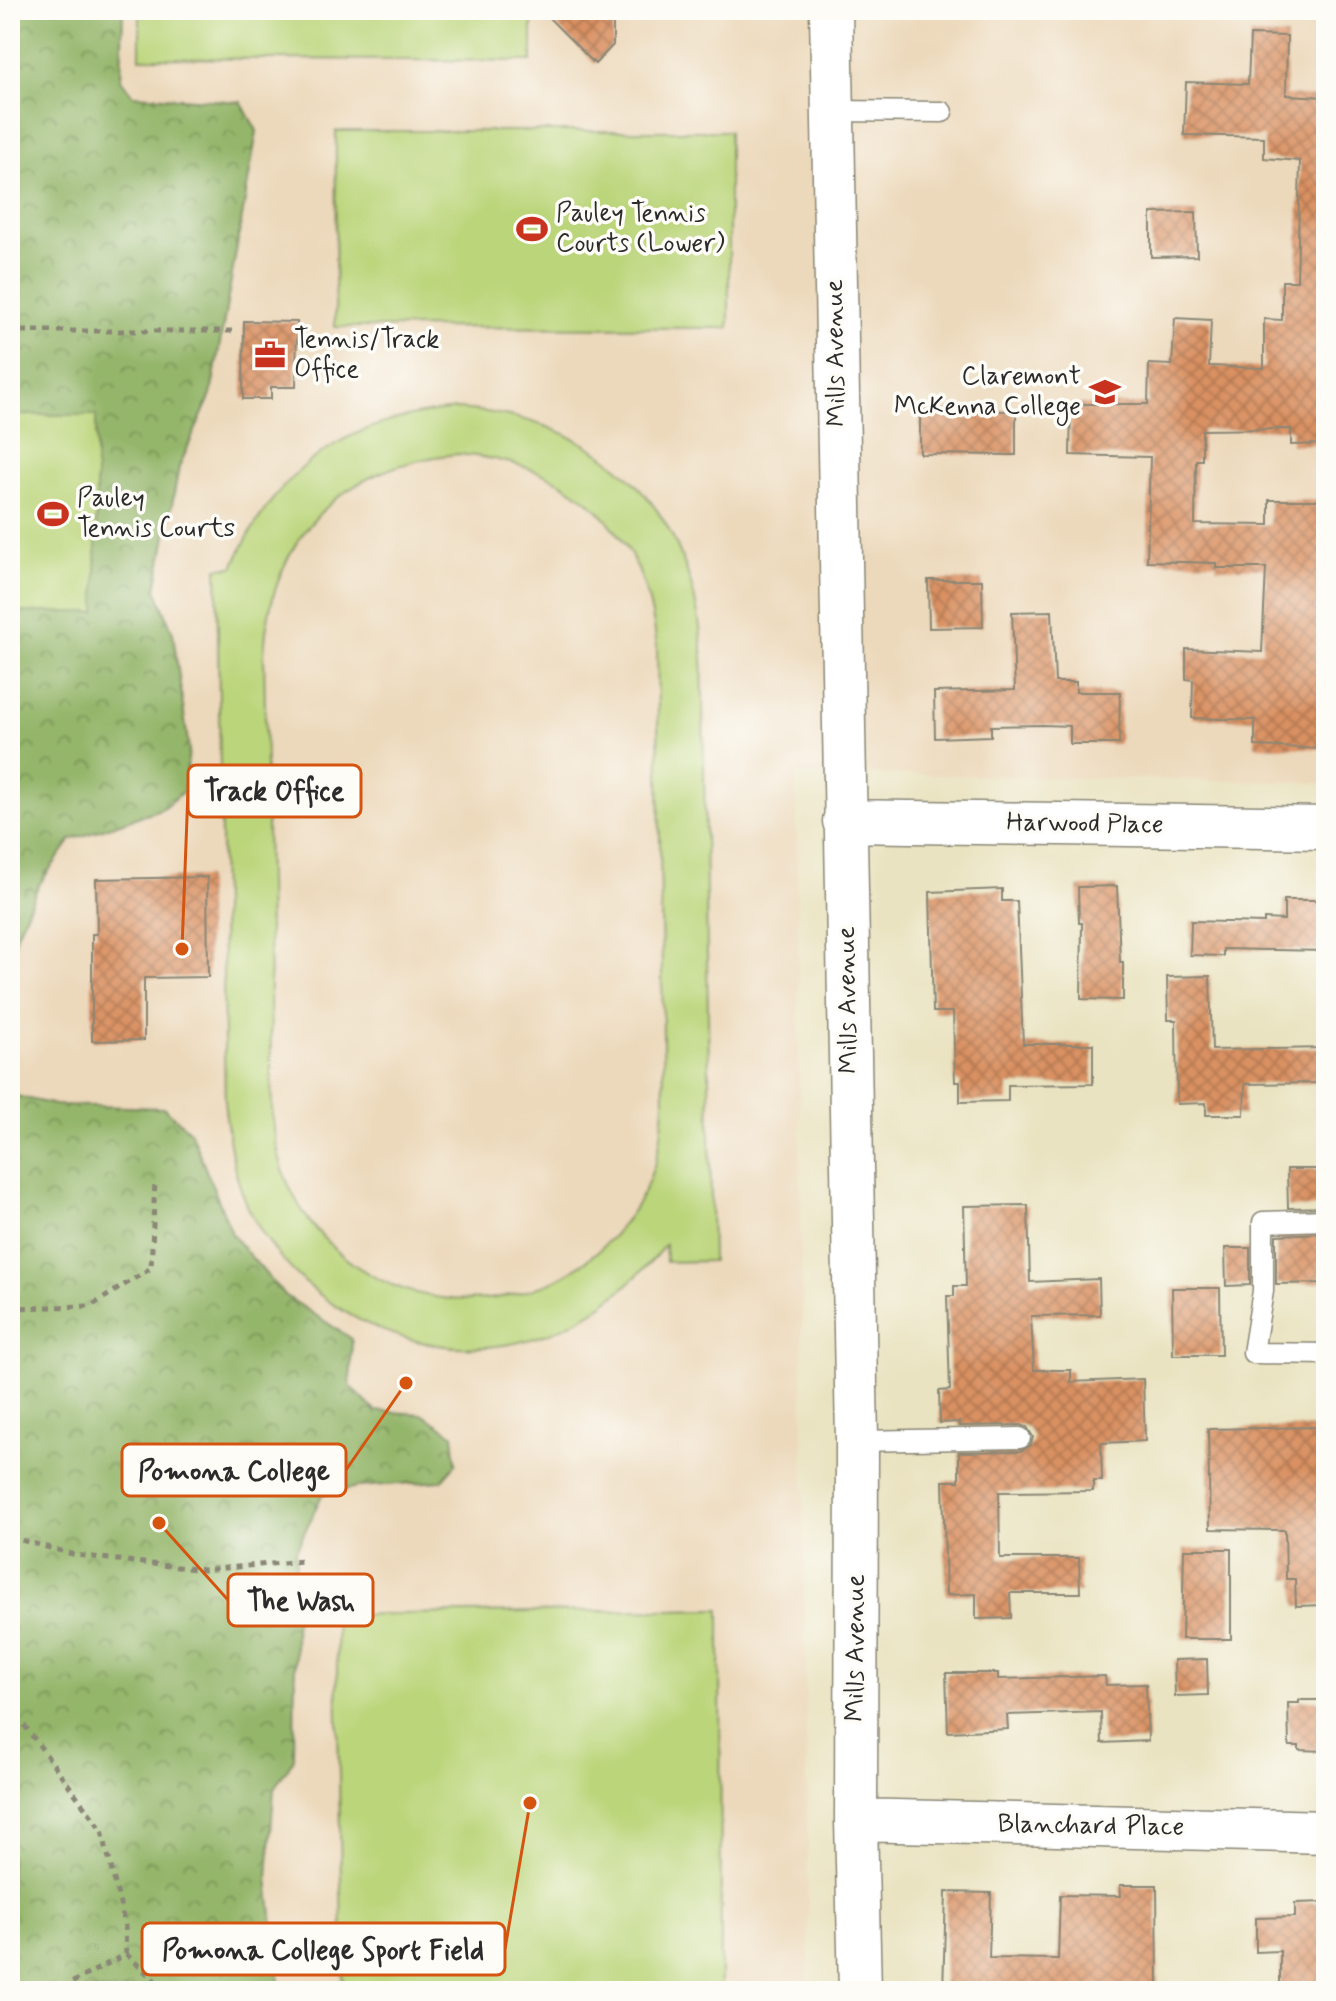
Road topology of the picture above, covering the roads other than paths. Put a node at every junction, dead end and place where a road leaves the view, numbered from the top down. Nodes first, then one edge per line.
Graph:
1 (831, 10) edge
2 (831, 111) junction
3 (942, 112) dead end
4 (844, 821) junction
5 (1326, 828) edge
6 (1326, 1220) edge
7 (1326, 1354) edge
8 (1020, 1438) dead end
9 (857, 1441) junction
10 (856, 1820) junction
11 (1326, 1832) edge
12 (860, 1991) edge

1 - 2 street, Mills Avenue
2 - 3 lane
2 - 4 street, Mills Avenue
4 - 5 street, Harwood Place
4 - 9 street, Mills Avenue
6 - 7 lane
8 - 9 lane
9 - 10 street, Mills Avenue
10 - 11 street, Blanchard Place
10 - 12 street, Mills Avenue

